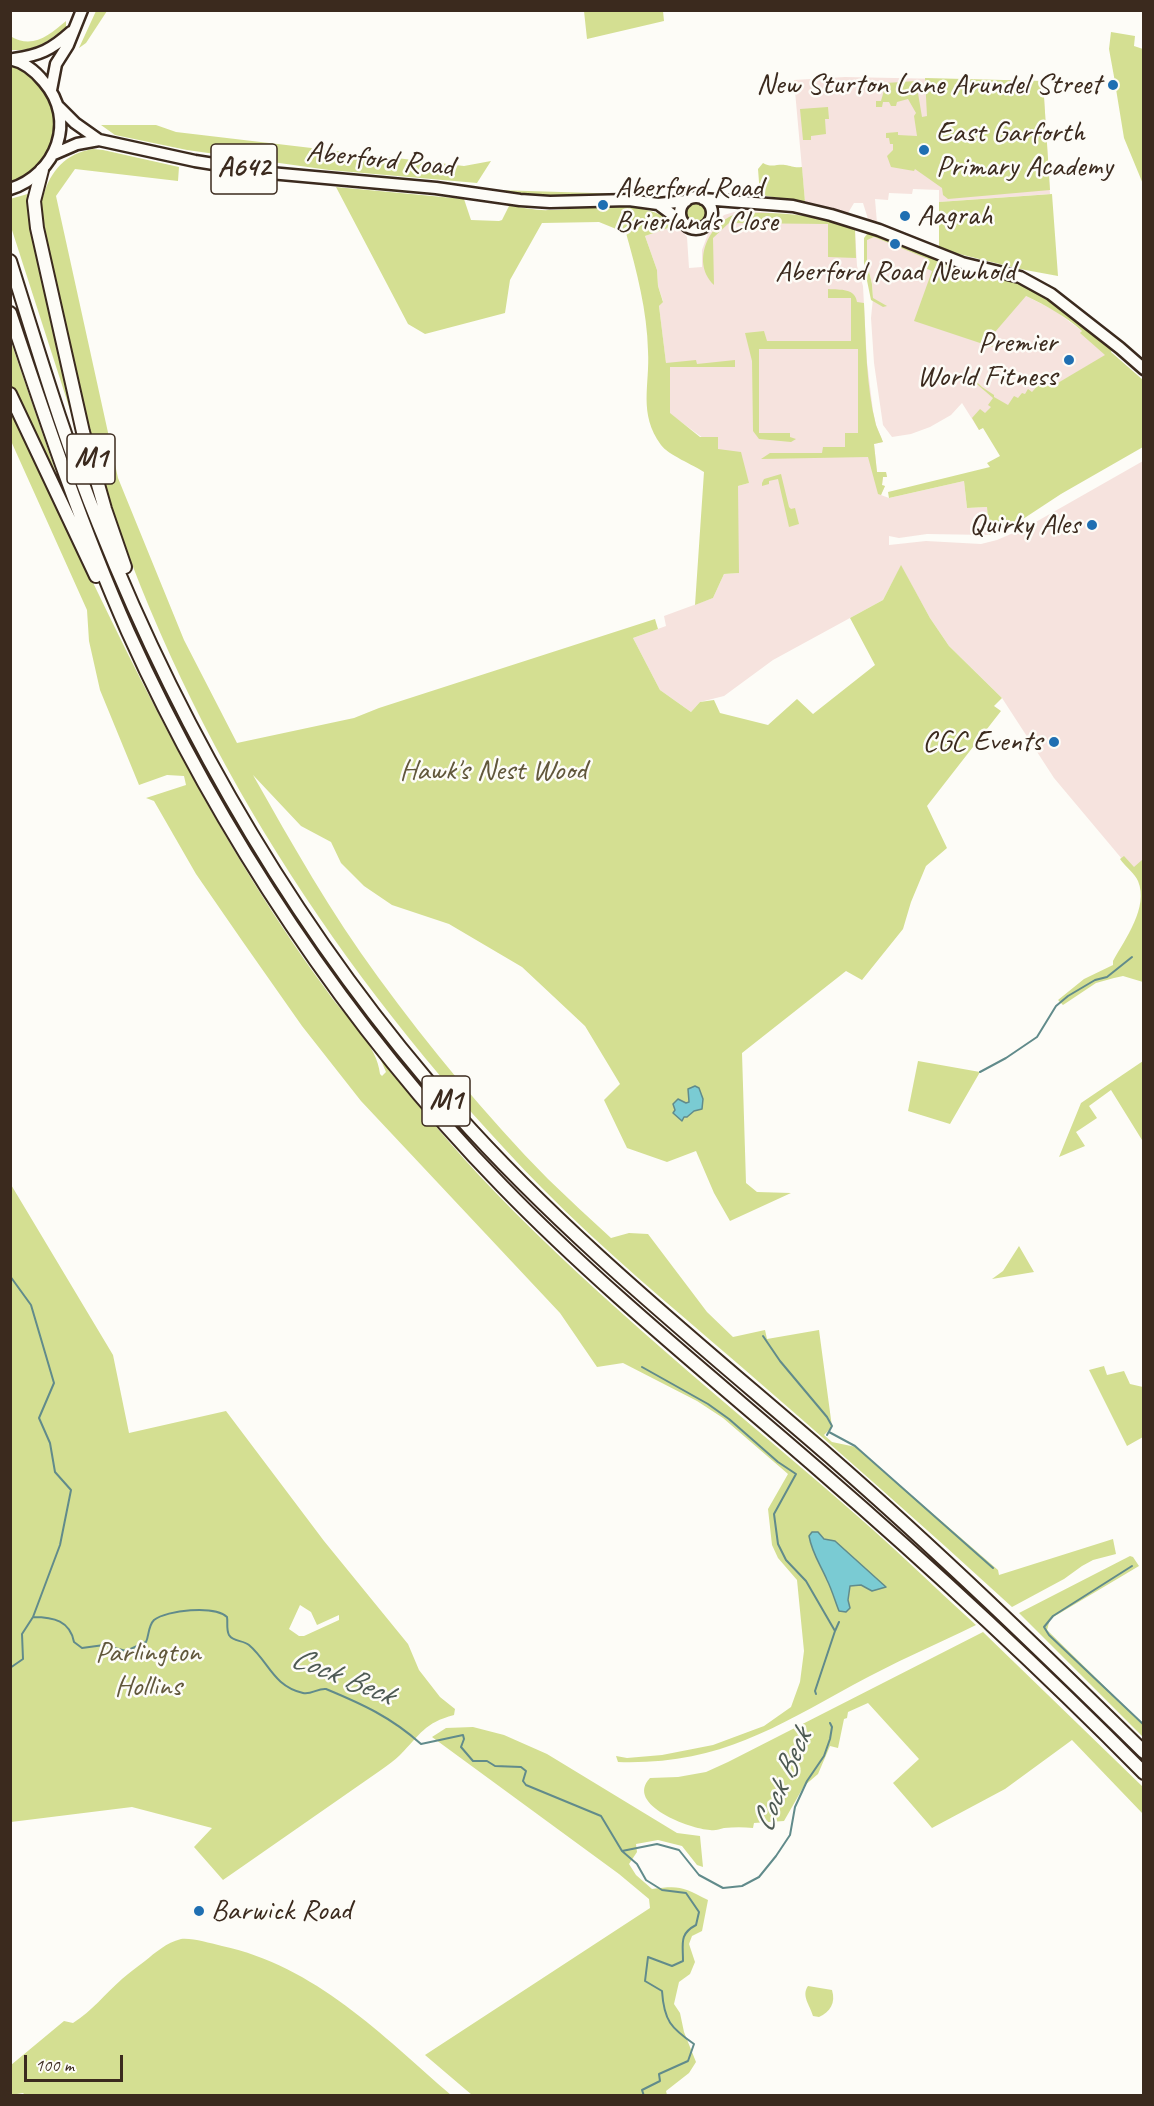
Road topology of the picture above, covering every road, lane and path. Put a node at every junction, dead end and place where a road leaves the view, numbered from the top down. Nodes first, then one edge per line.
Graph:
1 (82, 10) edge
2 (75, 28) junction
3 (12, 59) edge
4 (51, 90) junction
5 (59, 107) junction
6 (99, 140) junction
7 (54, 154) junction
8 (42, 170) junction
9 (13, 188) edge
10 (703, 199) junction
11 (686, 201) junction
12 (740, 203) junction
13 (658, 204) junction
14 (711, 218) junction
15 (685, 224) junction
16 (10, 261) edge
17 (10, 313) edge
18 (1143, 369) edge
19 (10, 394) edge
20 (127, 629) junction
21 (151, 646) junction
22 (1143, 1752) edge
23 (1143, 1773) edge

1 - 2 main road
2 - 3 main road
2 - 4 main road
3 - 4 main road
4 - 5 main road
5 - 6 main road, Aberford Road / A642
5 - 7 main road
6 - 7 main road, Aberford Road / A642
6 - 13 main road, Aberford Road / A642
7 - 8 main road
8 - 9 main road
8 - 21 highway, M1
10 - 11 main road, Aberford Road
10 - 12 main road, Aberford Road
10 - 14 main road
11 - 13 main road, Aberford Road / A642
11 - 15 main road
12 - 14 main road, Aberford Road
12 - 18 main road, Aberford Road
13 - 15 main road, Aberford Road / A642
14 - 15 main road, Aberford Road
16 - 21 highway, M1
17 - 20 highway, M1
19 - 20 highway, M1
20 - 23 highway, M1
21 - 22 highway, M1

